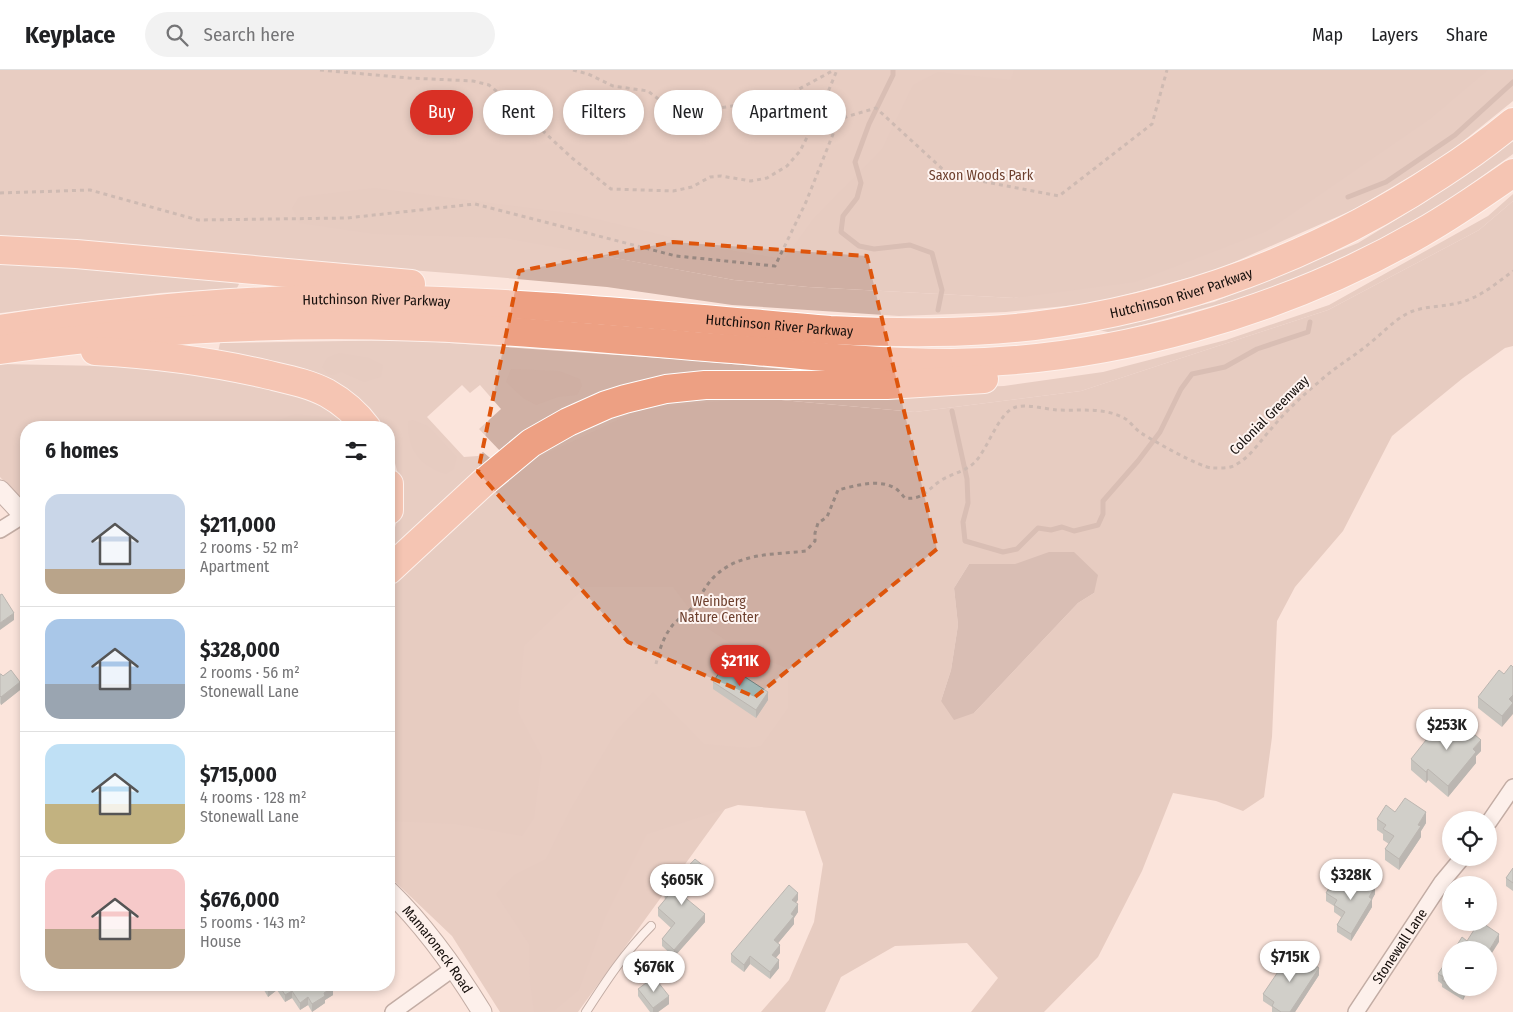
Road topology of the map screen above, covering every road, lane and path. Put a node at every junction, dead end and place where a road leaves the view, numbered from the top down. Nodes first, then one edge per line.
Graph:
1 (320, 70) edge
2 (573, 70) edge
3 (835, 70) edge
4 (1167, 70) edge
5 (1513, 122) edge
6 (1513, 173) edge
7 (0, 193) edge
8 (0, 250) edge
9 (1513, 271) edge
10 (573, 308) junction
11 (0, 329) edge
12 (1152, 337) junction
13 (0, 350) edge
14 (361, 421) edge
15 (0, 490) edge
16 (20, 511) edge
17 (20, 519) edge
18 (0, 530) edge
19 (395, 564) edge
20 (656, 664) dead end
21 (1512, 790) edge
22 (1497, 811) edge
23 (1455, 866) edge
24 (395, 897) edge
25 (651, 926) dead end
26 (454, 968) junction
27 (393, 1012) edge
28 (482, 1012) edge
29 (586, 1012) edge
30 (1356, 1012) edge

1 - 3 path
2 - 3 path
4 - 7 path
5 - 10 highway, Hutchinson River Parkway
6 - 12 highway, Hutchinson River Parkway
8 - 10 highway
9 - 20 path, Colonial Greenway
10 - 11 highway, Hutchinson River Parkway
12 - 13 highway, Hutchinson River Parkway
12 - 19 highway
13 - 14 highway
15 - 16 street
17 - 18 street
21 - 22 street
23 - 30 street, Stonewall Lane
24 - 26 street, Mamaroneck Road
25 - 29 lane
26 - 27 street
26 - 28 street, Mamaroneck Road

